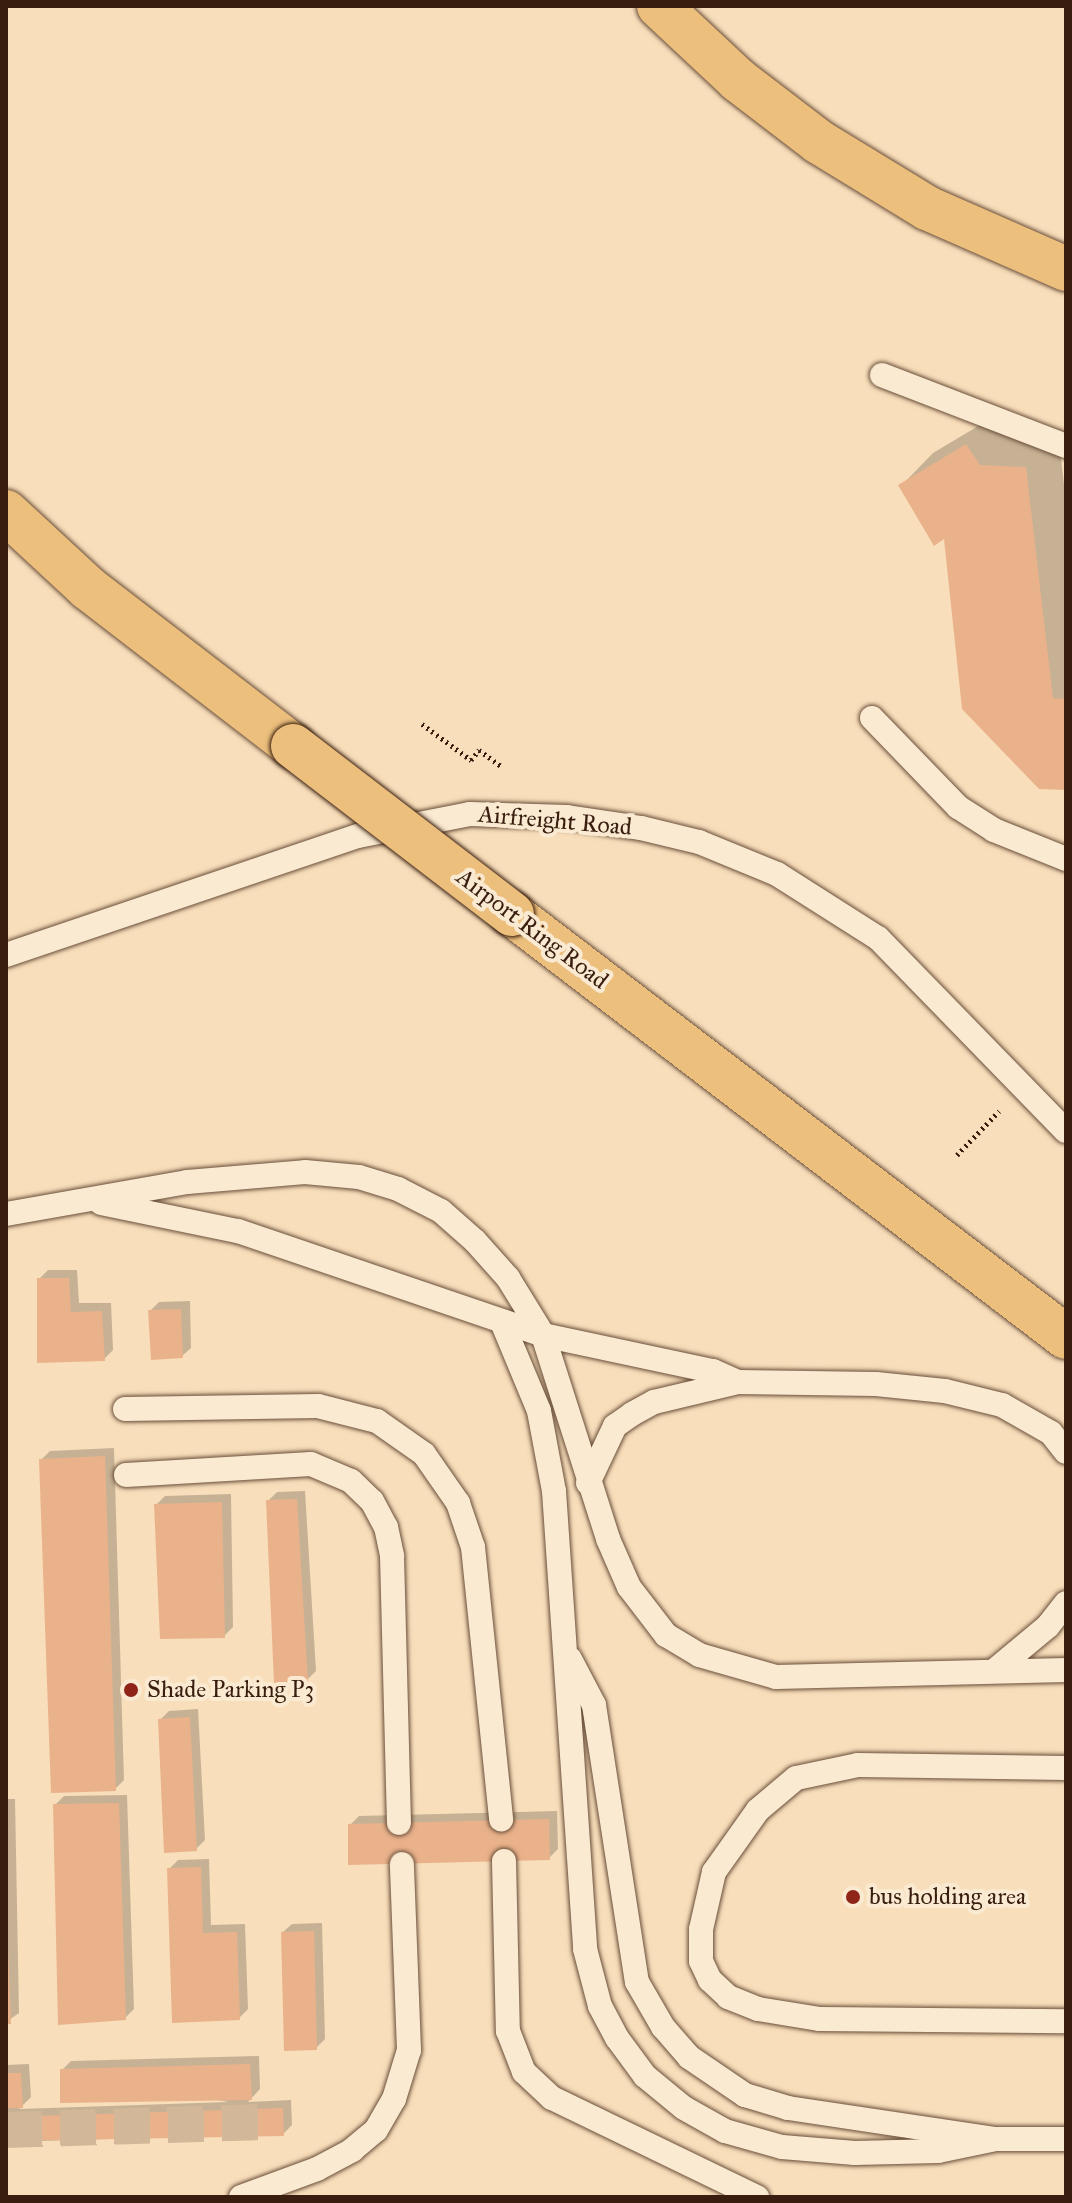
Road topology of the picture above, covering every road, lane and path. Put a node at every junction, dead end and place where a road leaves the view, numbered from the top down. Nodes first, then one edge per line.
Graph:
1 (659, 6) edge
2 (1066, 269) edge
3 (882, 375) dead end
4 (1066, 446) edge
5 (6, 512) edge
6 (872, 718) dead end
7 (422, 724) dead end
8 (501, 766) dead end
9 (1066, 859) edge
10 (6, 955) edge
11 (999, 1111) dead end
12 (1066, 1131) edge
13 (957, 1155) dead end
14 (92, 1201) junction
15 (6, 1214) edge
16 (502, 1322) junction
17 (543, 1335) junction
18 (1066, 1337) edge
19 (738, 1382) junction
20 (125, 1409) dead end
21 (1066, 1452) edge
22 (126, 1475) dead end
23 (588, 1483) junction
24 (1066, 1603) edge
25 (569, 1657) junction
26 (1066, 1670) edge
27 (994, 1671) junction
28 (1066, 1768) edge
29 (501, 1820) dead end
30 (399, 1823) dead end
31 (504, 1861) dead end
32 (402, 1864) dead end
33 (1066, 2021) edge
34 (996, 2139) junction
35 (1066, 2139) edge
36 (241, 2197) edge
37 (757, 2197) edge

1 - 2 main road
3 - 4 lane
5 - 18 main road, Airport Ring Road, bridge
6 - 9 lane
7 - 8 path
10 - 12 lane, Airfreight Road
11 - 13 path
14 - 15 lane
14 - 16 lane
14 - 17 lane
16 - 17 lane
16 - 25 lane
17 - 19 lane
17 - 23 lane
19 - 21 lane
19 - 23 lane
20 - 29 lane
22 - 30 lane
23 - 27 lane
24 - 27 lane
25 - 34 lane
25 - 34 lane
26 - 27 lane
28 - 33 lane
31 - 37 lane
32 - 36 lane
34 - 35 lane

